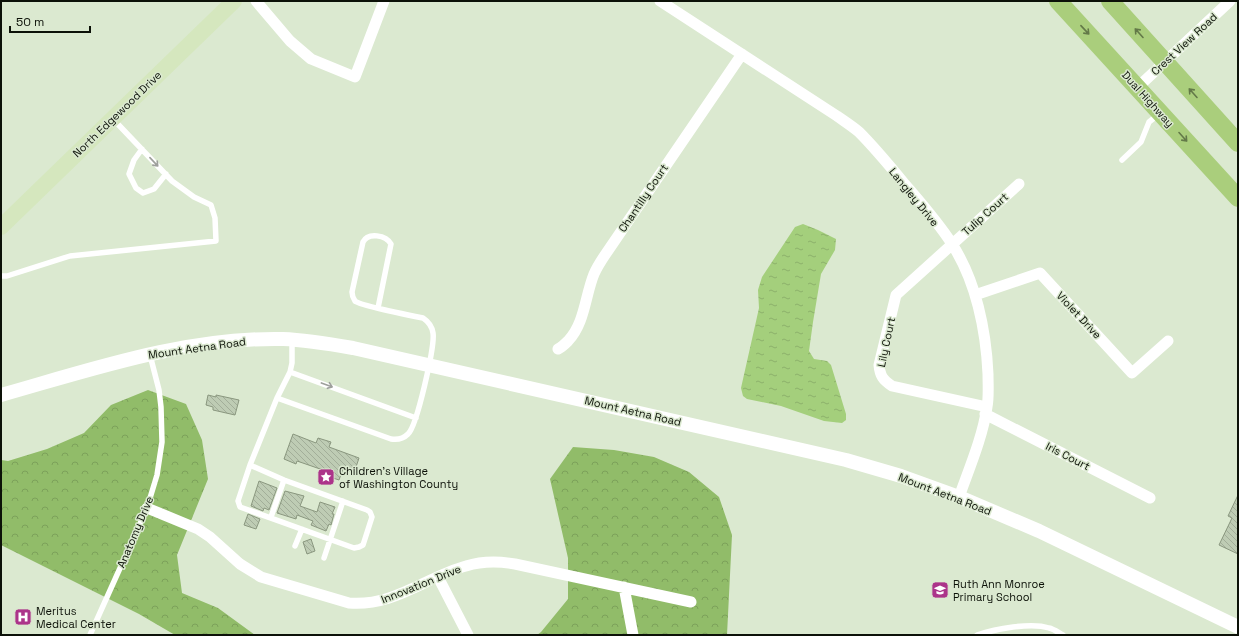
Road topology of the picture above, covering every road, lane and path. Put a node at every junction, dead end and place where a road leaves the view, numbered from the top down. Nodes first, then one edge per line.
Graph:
1 (234, 1) edge
2 (256, 1) edge
3 (384, 1) edge
4 (660, 1) edge
5 (1058, 1) edge
6 (1110, 1) edge
7 (1230, 1) edge
8 (742, 54) junction
9 (1165, 62) junction
10 (1138, 87) junction
11 (1160, 112) junction
12 (113, 118) junction
13 (1238, 143) edge
14 (142, 149) junction
15 (1122, 160) dead end
16 (166, 174) junction
17 (1018, 184) dead end
18 (1238, 198) edge
19 (1, 227) edge
20 (952, 244) junction
21 (1, 276) edge
22 (975, 296) junction
23 (378, 308) junction
24 (292, 340) junction
25 (1168, 341) dead end
26 (558, 349) dead end
27 (150, 354) junction
28 (428, 364) junction
29 (290, 372) junction
30 (1, 396) edge
31 (277, 398) junction
32 (986, 411) junction
33 (416, 418) junction
34 (250, 466) junction
35 (284, 480) junction
36 (959, 496) junction
37 (1150, 498) dead end
38 (343, 501) junction
39 (147, 508) junction
40 (270, 517) junction
41 (302, 529) junction
42 (330, 539) junction
43 (295, 546) dead end
44 (324, 558) dead end
45 (438, 577) junction
46 (624, 587) junction
47 (691, 602) dead end
48 (1238, 627) edge
49 (90, 635) edge
50 (468, 635) edge
51 (633, 635) edge
52 (977, 635) edge
53 (1063, 635) edge

1 - 12 main road, North Edgewood Drive
2 - 3 street
4 - 8 street, Langley Drive
5 -> 10 main road, Dual Highway
9 -> 6 main road
7 - 9 street, Crest View Road
8 - 20 street, Langley Drive
8 - 26 street, Chantilly Court
9 - 10 street, Crest View Road
13 -> 9 main road
10 - 11 main road, Dual Highway
11 - 15 lane
11 -> 18 main road, Dual Highway
12 - 14 lane
12 - 19 main road, North Edgewood Drive
14 -> 16 lane
14 - 16 lane
16 - 21 lane
17 - 20 street, Tulip Court
20 - 22 street, Langley Drive
20 - 32 street, Lily Court
22 - 25 street, Violet Drive
22 - 32 street, Langley Drive
23 - 23 lane
23 - 28 lane
24 - 27 street, Mount Aetna Road
24 - 28 street, Mount Aetna Road
24 - 29 lane
27 - 30 street, Mount Aetna Road
27 - 39 lane, Anatomy Drive
28 - 33 lane
28 - 36 street, Mount Aetna Road
29 - 31 lane
29 -> 33 lane
31 - 33 lane
31 - 34 lane
32 - 36 street, Langley Drive
32 - 37 street, Iris Court
34 - 35 lane
34 - 40 lane
35 - 38 lane
35 - 40 lane
36 - 48 street, Mount Aetna Road
38 - 42 lane
38 - 42 lane
39 - 45 street, Innovation Drive
39 - 49 lane, Anatomy Drive
40 - 41 lane
41 - 42 lane
41 - 43 lane
42 - 44 lane
45 - 46 street, Innovation Drive
45 - 50 street
46 - 47 street, Innovation Drive
46 - 51 street
52 - 53 lane

